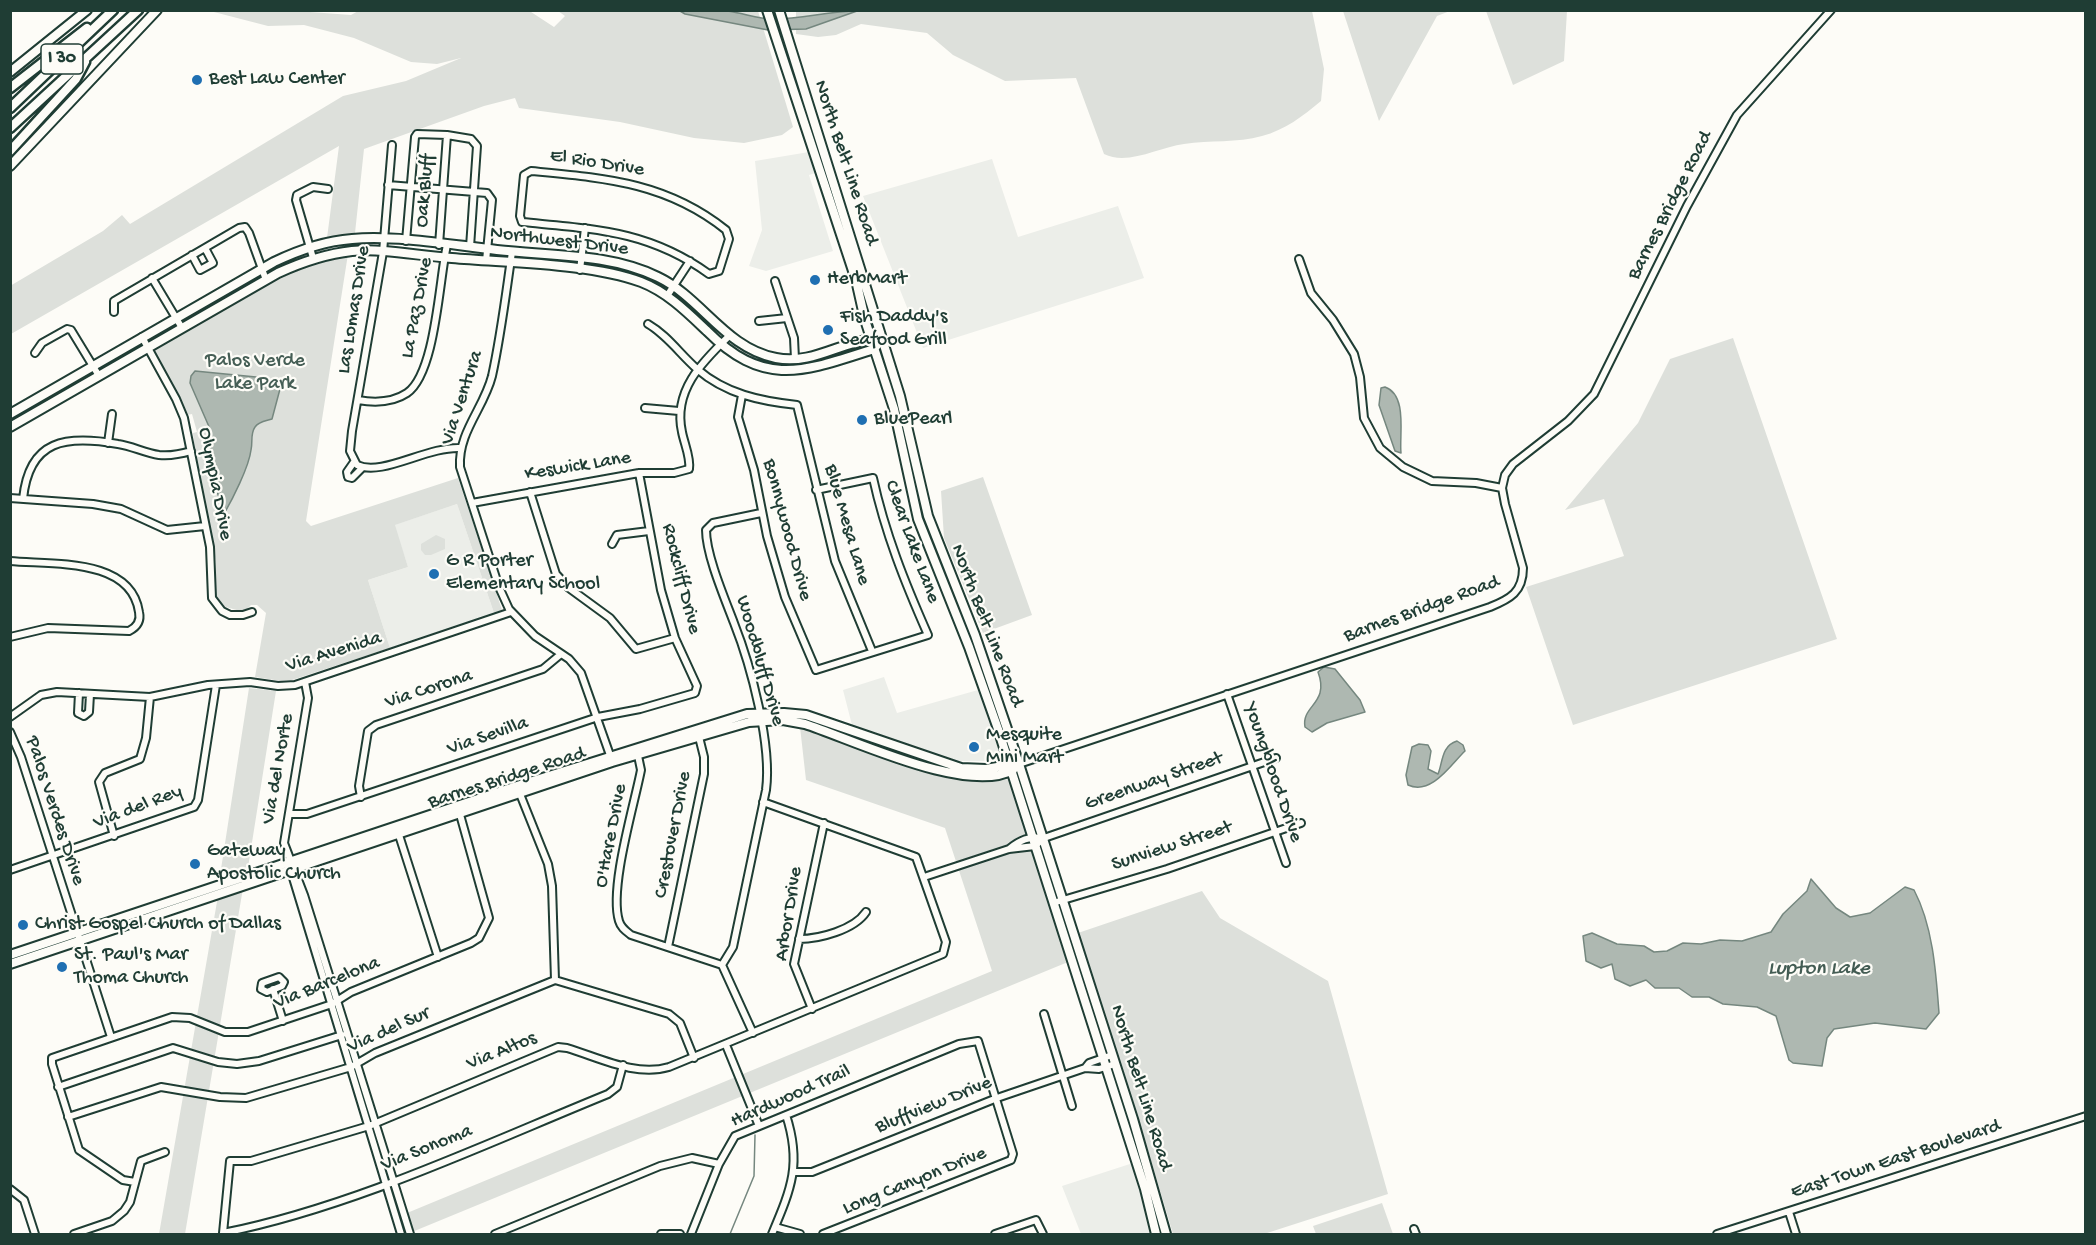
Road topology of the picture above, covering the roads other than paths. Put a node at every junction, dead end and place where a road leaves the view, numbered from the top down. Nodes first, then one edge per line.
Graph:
1 (87, 10) edge
2 (112, 10) edge
3 (138, 10) edge
4 (157, 10) edge
5 (767, 10) edge
6 (779, 10) edge
7 (1831, 10) edge
8 (88, 56) junction
9 (10, 72) edge
10 (10, 88) edge
11 (10, 108) edge
12 (10, 128) edge
13 (447, 135) junction
14 (392, 144) dead end
15 (10, 151) edge
16 (825, 158) junction
17 (815, 161) junction
18 (10, 166) edge
19 (388, 185) junction
20 (411, 187) junction
21 (328, 189) dead end
22 (443, 189) junction
23 (476, 192) junction
24 (585, 228) junction
25 (382, 240) junction
26 (406, 242) junction
27 (443, 245) junction
28 (309, 247) junction
29 (470, 247) junction
30 (205, 248) junction
31 (487, 249) junction
32 (382, 252) junction
33 (512, 252) junction
34 (192, 255) junction
35 (313, 258) junction
36 (444, 258) junction
37 (582, 258) junction
38 (1299, 260) dead end
39 (486, 261) junction
40 (690, 261) junction
41 (510, 263) junction
42 (261, 269) junction
43 (580, 270) junction
44 (152, 278) junction
45 (266, 280) junction
46 (775, 281) dead end
47 (673, 285) junction
48 (866, 286) junction
49 (858, 288) junction
50 (667, 296) junction
51 (114, 312) dead end
52 (176, 318) junction
53 (787, 318) junction
54 (759, 321) dead end
55 (648, 324) dead end
56 (182, 328) junction
57 (729, 336) junction
58 (142, 337) junction
59 (871, 339) junction
60 (881, 339) junction
61 (721, 344) junction
62 (148, 348) junction
63 (874, 349) junction
64 (35, 353) dead end
65 (795, 359) junction
66 (93, 365) junction
67 (698, 370) junction
68 (99, 376) junction
69 (742, 395) junction
70 (358, 400) junction
71 (645, 408) dead end
72 (679, 411) junction
73 (10, 414) edge
74 (112, 414) dead end
75 (10, 427) edge
76 (108, 443) junction
77 (461, 448) junction
78 (191, 451) junction
79 (354, 462) junction
80 (362, 468) junction
81 (639, 473) junction
82 (1502, 488) junction
83 (816, 490) junction
84 (530, 492) junction
85 (10, 498) edge
86 (23, 499) junction
87 (472, 503) junction
88 (761, 513) junction
89 (928, 516) junction
90 (918, 519) junction
91 (205, 526) junction
92 (649, 531) junction
93 (612, 544) dead end
94 (10, 561) edge
95 (252, 612) dead end
96 (511, 612) junction
97 (10, 637) edge
98 (675, 638) junction
99 (872, 651) junction
100 (561, 654) junction
101 (984, 659) junction
102 (975, 663) junction
103 (305, 682) junction
104 (216, 685) junction
105 (697, 690) joint
106 (79, 693) junction
107 (90, 694) junction
108 (1227, 694) junction
109 (150, 697) junction
110 (10, 717) edge
111 (598, 717) junction
112 (759, 717) junction
113 (10, 732) edge
114 (698, 733) junction
115 (637, 751) junction
116 (611, 758) junction
117 (1276, 758) dead end
118 (1019, 764) junction
119 (1252, 766) junction
120 (1010, 768) junction
121 (518, 789) junction
122 (361, 797) junction
123 (763, 802) junction
124 (458, 809) junction
125 (290, 814) junction
126 (824, 823) junction
127 (1301, 823) dead end
128 (397, 829) junction
129 (1275, 831) junction
130 (114, 836) junction
131 (1032, 837) junction
132 (1044, 838) junction
133 (1035, 846) junction
134 (1008, 849) junction
135 (51, 856) junction
136 (1286, 863) dead end
137 (292, 866) junction
138 (10, 870) edge
139 (924, 877) junction
140 (1062, 901) junction
141 (1053, 903) junction
142 (866, 912) dead end
143 (77, 936) junction
144 (799, 939) junction
145 (668, 947) junction
146 (10, 955) edge
147 (438, 957) junction
148 (10, 963) edge
149 (722, 965) junction
150 (555, 980) junction
151 (273, 989) dead end
152 (335, 1003) junction
153 (1097, 1006) junction
154 (812, 1009) junction
155 (1087, 1010) junction
156 (1044, 1014) dead end
157 (284, 1021) junction
158 (753, 1033) junction
159 (342, 1035) junction
160 (111, 1037) junction
161 (726, 1045) junction
162 (694, 1058) junction
163 (1114, 1059) junction
164 (1104, 1063) junction
165 (354, 1065) junction
166 (623, 1065) junction
167 (1064, 1076) junction
168 (58, 1087) junction
169 (997, 1098) junction
170 (1072, 1106) dead end
171 (786, 1115) junction
172 (2085, 1116) edge
173 (68, 1117) junction
174 (373, 1124) junction
175 (759, 1126) junction
176 (165, 1152) dead end
177 (719, 1164) junction
178 (1148, 1167) junction
179 (1139, 1170) junction
180 (794, 1172) junction
181 (394, 1181) junction
182 (135, 1182) junction
183 (386, 1185) junction
184 (10, 1189) edge
185 (1789, 1212) junction
186 (98, 1227) junction
187 (775, 1227) junction
188 (223, 1233) edge
189 (35, 1234) edge
190 (74, 1234) edge
191 (101, 1234) edge
192 (401, 1234) edge
193 (410, 1234) edge
194 (495, 1234) edge
195 (661, 1234) edge
196 (680, 1234) edge
197 (691, 1234) edge
198 (772, 1234) edge
199 (801, 1234) edge
200 (824, 1234) edge
201 (995, 1234) edge
202 (1043, 1234) edge
203 (1156, 1234) edge
204 (1166, 1234) edge
205 (1717, 1234) edge
206 (1796, 1234) edge

1 - 9 main road
2 - 10 highway
2 - 11 highway, I 30
3 - 8 highway, I 30
4 - 18 main road
5 - 17 main road, North Belt Line Road
6 - 16 main road, North Belt Line Road
7 - 82 street, Barnes Bridge Road
8 - 12 highway, I 30
8 - 15 highway
13 - 20 street, Oak Bluff
13 - 22 street, Oak Bluff
13 - 23 street
14 - 19 street, Las Lomas Drive
16 - 17 main road
16 - 48 main road, North Belt Line Road
17 - 49 main road, North Belt Line Road
19 - 20 street
19 - 25 street, Las Lomas Drive
20 - 22 street
20 - 26 street
21 - 28 street
22 - 23 street
22 - 27 street, Oak Bluff
23 - 29 street
23 - 31 street
24 - 37 street
24 - 40 street
24 - 40 street, El Rio Drive
25 - 26 main road, Northwest Drive
25 - 28 main road, Northwest Drive
25 - 32 street, Las Lomas Drive
26 - 27 main road, Northwest Drive
27 - 29 main road, Northwest Drive
27 - 36 street, La Paz Drive
28 - 35 street
28 - 42 main road, Northwest Drive
29 - 31 main road, Northwest Drive
30 - 34 street
30 - 34 street
30 - 42 street
31 - 33 main road, Northwest Drive
31 - 39 street
32 - 35 main road, Northwest Drive
32 - 36 main road, Northwest Drive
32 - 70 street, Las Lomas Drive
33 - 37 main road, Northwest Drive
33 - 41 street, Via Ventura
34 - 44 street
35 - 45 main road, Northwest Drive
36 - 39 main road, Northwest Drive
36 - 70 street, La Paz Drive
37 - 43 street
37 - 47 main road, Northwest Drive
38 - 82 street
39 - 41 main road, Northwest Drive
40 - 47 street
41 - 43 main road, Northwest Drive
41 - 77 street, Via Ventura
42 - 45 street
42 - 52 main road, Northwest Drive
43 - 50 main road, Northwest Drive
44 - 51 street
44 - 52 street
45 - 56 main road, Northwest Drive
46 - 53 street
47 - 50 street
47 - 57 main road, Northwest Drive
48 - 49 main road
48 - 60 main road, North Belt Line Road
49 - 59 main road, North Belt Line Road
50 - 61 main road, Northwest Drive
52 - 56 street
52 - 58 main road, Northwest Drive
53 - 54 street
53 - 65 street
55 - 67 street
56 - 62 main road, Northwest Drive
57 - 61 street
57 - 65 main road, Northwest Drive
58 - 62 street, Olympia Drive
58 - 66 main road, Northwest Drive
59 - 60 main road, Northwest Drive
59 - 63 main road, North Belt Line Road
59 - 65 main road, Northwest Drive
60 - 63 main road
60 - 89 main road, North Belt Line Road
61 - 63 main road, Northwest Drive
61 - 67 street
62 - 68 main road, Northwest Drive
62 - 78 street, Olympia Drive
63 - 90 main road, North Belt Line Road
64 - 66 street
66 - 68 street
66 - 73 main road, Northwest Drive
67 - 69 street
67 - 72 street
68 - 75 main road, Northwest Drive
69 - 83 street, Blue Mesa Lane
69 - 88 street, Bonnywood Drive
70 - 79 street, Las Lomas Drive
71 - 72 street
72 - 81 street, Keswick Lane
74 - 76 street
76 - 78 street
76 - 86 street
77 - 80 street
77 - 87 street, Via Ventura
78 - 91 street, Olympia Drive
79 - 80 street
79 - 80 street, Las Lomas Drive
81 - 84 street, Keswick Lane
81 - 92 street, Rockcliff Drive
82 - 108 street, Barnes Bridge Road
83 - 99 street, Blue Mesa Lane
83 - 99 street, Clear Lake Lane
84 - 87 street, Keswick Lane
84 - 98 street
85 - 86 street
86 - 91 street
87 - 96 street, Via Ventura
88 - 99 street, Bonnywood Drive
88 - 112 street, Woodbluff Drive
89 - 90 main road
89 - 101 main road, North Belt Line Road
90 - 102 main road, North Belt Line Road
91 - 95 street, Olympia Drive
92 - 93 street
92 - 98 street, Rockcliff Drive
94 - 97 street
96 - 100 street, Via Ventura
96 - 103 street, Via Avenida
98 - 105 street, Rockcliff Drive
100 - 111 street, Via Ventura
100 - 122 street, Via Corona
101 - 102 main road
101 - 118 main road, North Belt Line Road
102 - 120 main road, North Belt Line Road
103 - 104 street, Via Avenida
103 - 125 street, Via del Norte
104 - 109 street, Via Avenida
104 - 130 street, Via del Rey
105 - 111 street, Via Sevilla
106 - 107 street, Via Avenida
106 - 107 street
106 - 110 street, Via Avenida
107 - 109 street, Via Avenida
108 - 118 street, Barnes Bridge Road
108 - 119 street, Youngblood Drive
109 - 130 street
111 - 116 street, Via Ventura
111 - 122 street, Via Sevilla
112 - 114 main road, Barnes Bridge Road
112 - 120 main road, Barnes Bridge Road
112 - 123 street, Woodbluff Drive
113 - 135 street, Palos Verdes Drive
114 - 115 main road, Barnes Bridge Road
114 - 145 street, Crestover Drive
115 - 116 main road, Barnes Bridge Road
115 - 145 street, O'Hare Drive
116 - 121 main road, Barnes Bridge Road
117 - 119 street, Greenway Street
118 - 120 main road, Barnes Bridge Road
118 - 132 main road, North Belt Line Road
119 - 129 street, Youngblood Drive
119 - 132 street, Greenway Street
120 - 131 main road, North Belt Line Road
121 - 124 main road, Barnes Bridge Road
121 - 150 street
122 - 125 street, Via Sevilla
123 - 126 street
123 - 149 street, Woodbluff Drive
124 - 128 main road, Barnes Bridge Road
124 - 147 street, Via Barcelona
125 - 137 street, Via del Norte
126 - 139 street
126 - 144 street, Arbor Drive
127 - 129 street, Sunview Street
128 - 137 main road, Barnes Bridge Road
128 - 147 street
129 - 136 street, Youngblood Drive
129 - 140 street, Sunview Street
130 - 135 street, Via del Rey
131 - 132 street
131 - 133 main road, North Belt Line Road
131 - 134 street
132 - 133 street
132 - 140 main road, North Belt Line Road
133 - 134 street
133 - 141 main road, North Belt Line Road
134 - 139 street
135 - 138 street, Via del Rey
135 - 143 street, Palos Verdes Drive
137 - 143 main road, Barnes Bridge Road
137 - 152 street, Via del Norte
139 - 154 street, Via Altos
140 - 141 street, Sunview Street
140 - 153 main road, North Belt Line Road
141 - 155 main road, North Belt Line Road
142 - 144 street
143 - 146 main road, Barnes Bridge Road
143 - 148 main road, Barnes Bridge Road
143 - 160 street, Palos Verdes Drive
144 - 154 street, Arbor Drive
145 - 149 street, O'Hare Drive
147 - 152 street, Via Barcelona
149 - 158 street
150 - 162 street
150 - 165 street, Via del Sur
151 - 157 street
152 - 157 street, Via Barcelona
152 - 159 street, Via del Norte
152 - 165 street, Via del Norte
153 - 155 main road
153 - 163 main road, North Belt Line Road
154 - 158 street, Via Altos
155 - 164 main road, North Belt Line Road
156 - 167 street
157 - 160 street, Via Barcelona
158 - 161 street, Via Altos
159 - 165 street, Via del Norte
159 - 168 street
160 - 168 street, Via Barcelona
161 - 162 street, Via Altos
161 - 175 street
162 - 166 street, Via Altos
163 - 164 street, Bluffview Drive
163 - 178 main road, North Belt Line Road
164 - 167 street, Bluffview Drive
164 - 179 main road, North Belt Line Road
165 - 173 street, Via del Sur
165 - 174 street, Via del Norte
166 - 174 street, Via Altos
166 - 181 street, Via Sonoma
167 - 169 street, Bluffview Drive
167 - 170 street
168 - 173 street
169 - 171 street, Hardwood Trail
169 - 180 street, Bluffview Drive
169 - 200 street, Long Canyon Drive
171 - 175 street, Hardwood Trail
171 - 180 street
172 - 185 street, East Town East Boulevard
173 - 182 street
174 - 181 street, Via del Norte
174 - 183 street, Via del Norte
174 - 188 street, Via Altos
175 - 177 street, Hardwood Trail
176 - 182 street
177 - 194 street
177 - 197 street, Hardwood Trail
178 - 179 main road
178 - 204 main road, North Belt Line Road
179 - 203 main road, North Belt Line Road
180 - 187 street
181 - 183 street, Via Sonoma
181 - 193 street, Via del Norte
182 - 186 street
183 - 188 street, Via Sonoma
183 - 192 street, Via del Norte
184 - 189 street
185 - 205 street, East Town East Boulevard
185 - 206 street
186 - 190 street
186 - 191 street
187 - 198 street
187 - 199 street
195 - 196 street
201 - 202 street

